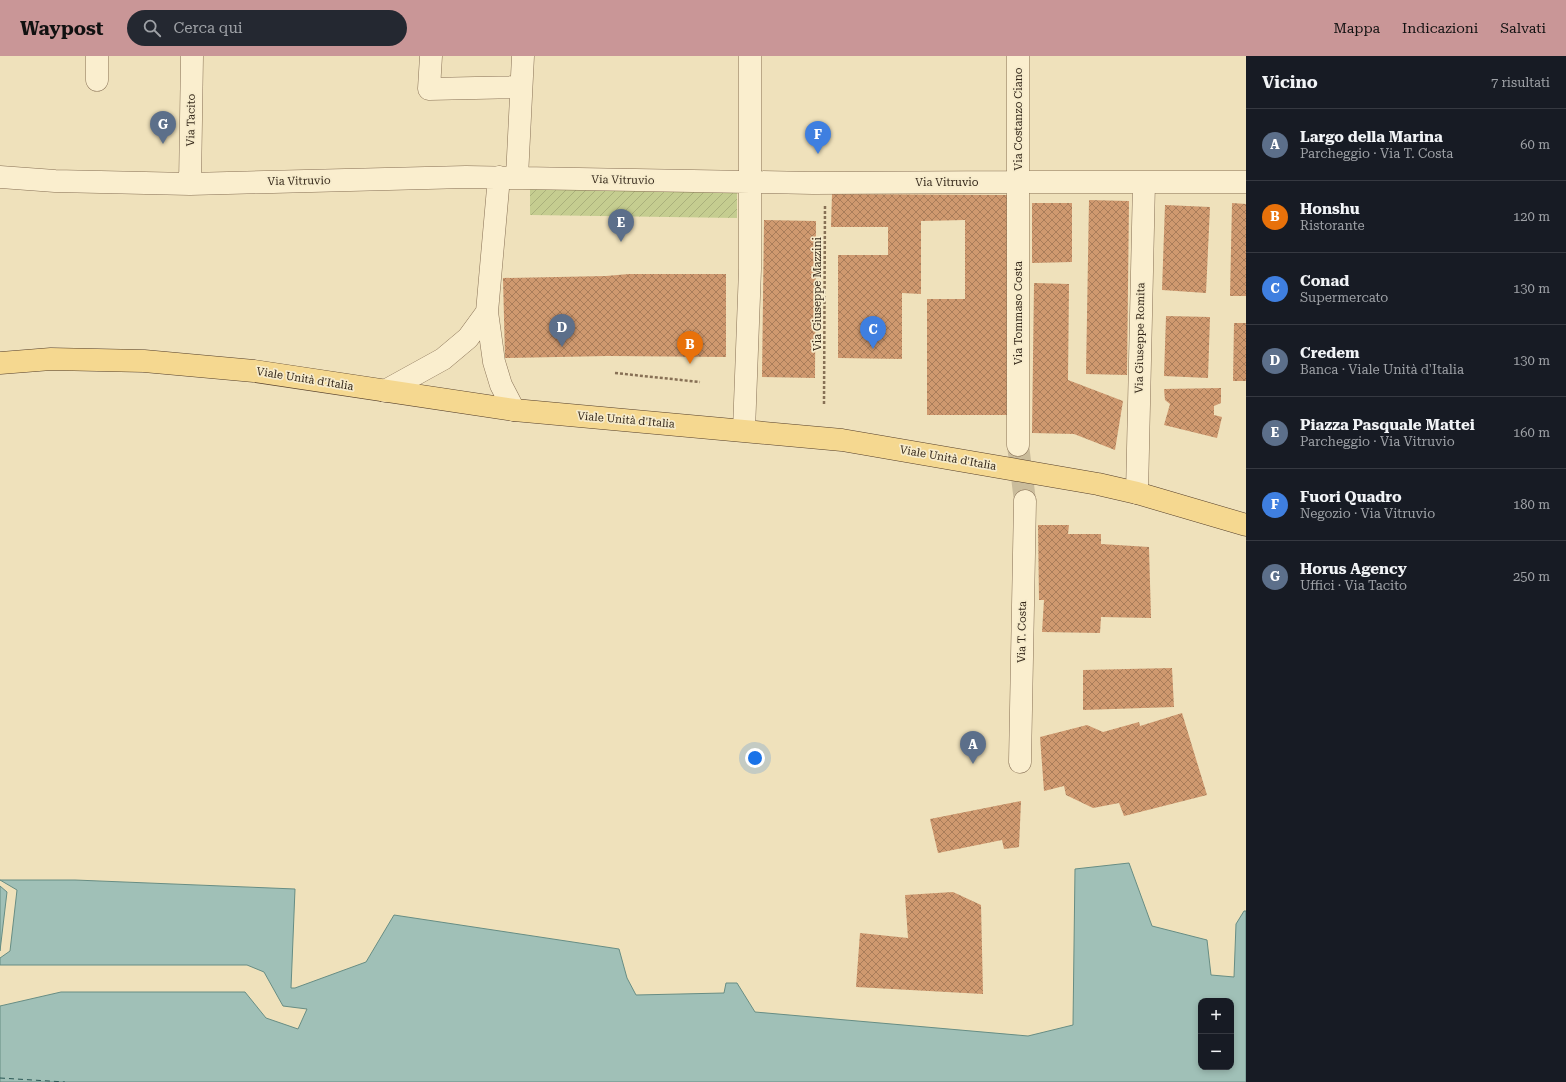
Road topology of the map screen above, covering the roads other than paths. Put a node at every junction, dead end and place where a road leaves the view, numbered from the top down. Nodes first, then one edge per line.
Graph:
1 (97, 56) edge
2 (192, 56) edge
3 (431, 56) edge
4 (523, 56) edge
5 (750, 56) edge
6 (1018, 56) edge
7 (97, 80) dead end
8 (521, 88) junction
9 (0, 177) edge
10 (508, 177) junction
11 (751, 182) junction
12 (1018, 182) junction
13 (1246, 182) edge
14 (1144, 183) junction
15 (190, 184) junction
16 (487, 312) junction
17 (0, 363) edge
18 (385, 391) junction
19 (514, 410) junction
20 (744, 430) junction
21 (1018, 445) tunnel mouth
22 (1137, 493) junction
23 (1025, 501) tunnel mouth
24 (1246, 525) edge
25 (1020, 762) dead end

1 - 7 street
2 - 15 street, Via Tacito
3 - 8 street
4 - 8 street
5 - 11 street
6 - 12 street, Via Costanzo Ciano
8 - 10 street
9 - 15 street, Via Vitruvio
10 - 11 street, Via Vitruvio
10 - 15 street, Via Vitruvio
10 - 16 street
11 - 12 street, Via Vitruvio
11 - 20 street
12 - 14 street, Via Vitruvio
12 - 21 street, Via Tommaso Costa
13 - 14 street, Via Vitruvio
14 - 22 street, Via Giuseppe Romita
16 - 18 street
16 - 19 street
17 - 18 main road, Viale Unità d'Italia
18 - 19 main road, Viale Unità d'Italia
19 - 20 main road, Viale Unità d'Italia
20 - 22 main road, Viale Unità d'Italia
22 - 24 main road, Viale Unità d'Italia
23 - 25 street, Via T. Costa

